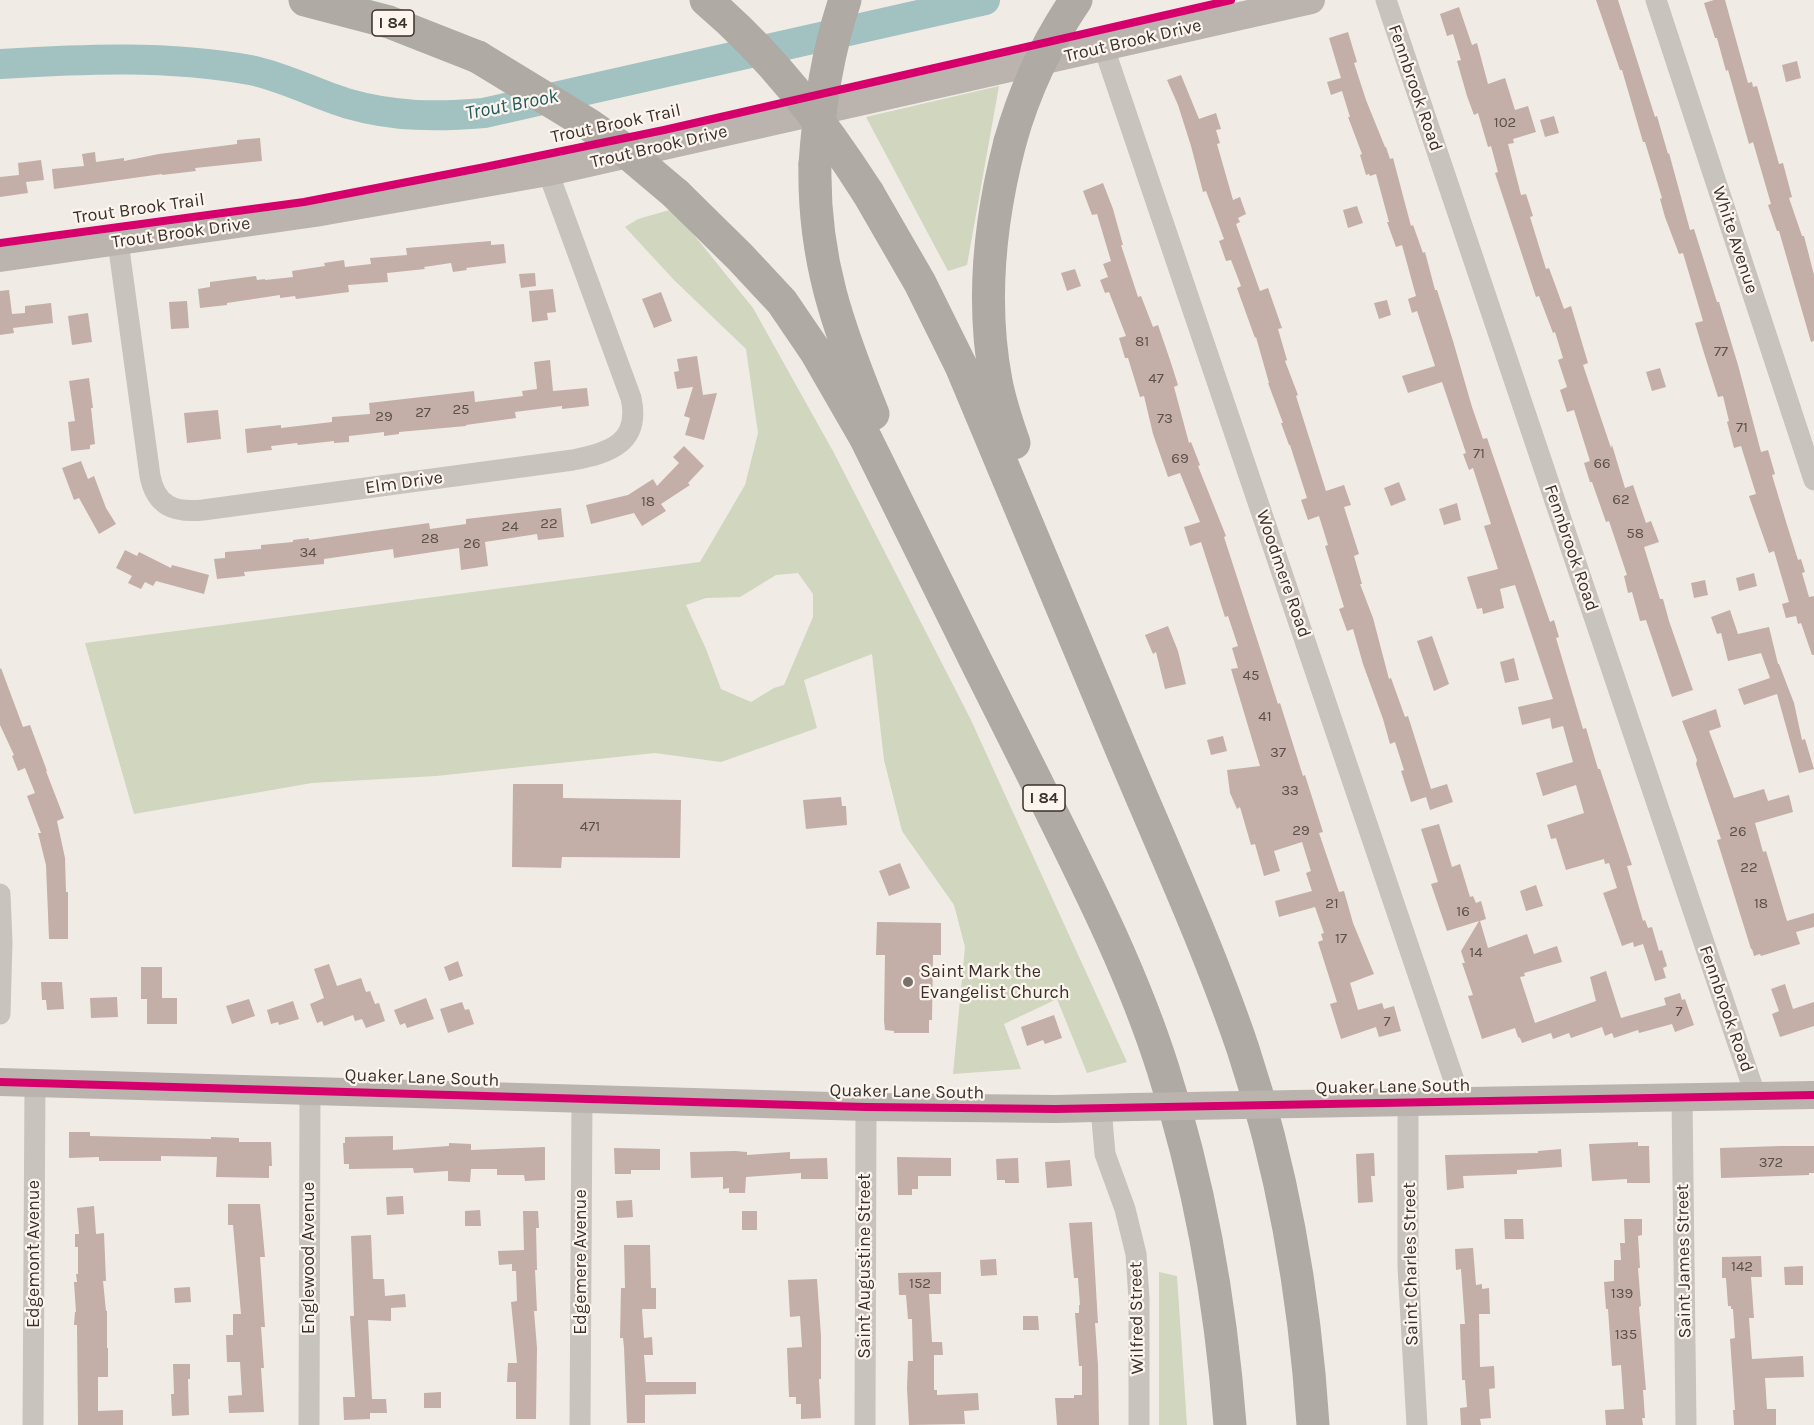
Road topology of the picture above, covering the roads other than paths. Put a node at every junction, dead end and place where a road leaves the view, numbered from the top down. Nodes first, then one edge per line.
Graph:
1 (305, 0) edge
2 (706, 0) edge
3 (845, 0) edge
4 (1076, 0) edge
5 (1311, 0) edge
6 (1386, 0) edge
7 (1656, 0) edge
8 (1104, 48) junction
9 (548, 172) junction
10 (118, 242) junction
11 (0, 258) edge
12 (1814, 480) edge
13 (922, 553) junction
14 (1060, 603) junction
15 (0, 894) edge
16 (0, 1014) edge
17 (0, 1082) edge
18 (36, 1084) junction
19 (310, 1090) junction
20 (1814, 1095) edge
21 (1756, 1097) junction
22 (1682, 1098) junction
23 (582, 1099) junction
24 (1461, 1101) junction
25 (1408, 1102) junction
26 (866, 1107) junction
27 (1101, 1108) junction
28 (33, 1425) edge
29 (309, 1425) edge
30 (580, 1425) edge
31 (864, 1425) edge
32 (1139, 1425) edge
33 (1230, 1425) edge
34 (1313, 1425) edge
35 (1417, 1425) edge
36 (1686, 1425) edge

1 - 13 highway, I 84, bridge
2 - 14 highway, bridge
3 - 13 highway, bridge
4 - 14 highway, bridge
5 - 8 main road, Trout Brook Drive
6 - 21 street, Fennbrook Road
7 - 12 street, White Avenue
8 - 9 main road, Trout Brook Drive
8 - 24 street, Woodmere Road
9 - 10 main road, Trout Brook Drive
9 - 10 street, Elm Drive
10 - 11 main road, Trout Brook Drive
13 - 33 highway, I 84
14 - 34 highway
15 - 16 street
17 - 18 main road, Quaker Lane South
18 - 19 main road, Quaker Lane South
18 - 28 street, Edgemont Avenue
19 - 23 main road, Quaker Lane South
19 - 29 street, Englewood Avenue
20 - 21 main road, Quaker Lane South
21 - 22 main road, Quaker Lane South
22 - 24 main road, Quaker Lane South
22 - 36 street, Saint James Street
23 - 26 main road, Quaker Lane South
23 - 30 street, Edgemere Avenue
24 - 25 main road, Quaker Lane South
25 - 27 main road, Quaker Lane South, bridge
25 - 35 street, Saint Charles Street
26 - 27 main road, Quaker Lane South
26 - 31 street, Saint Augustine Street
27 - 32 street, Wilfred Street

